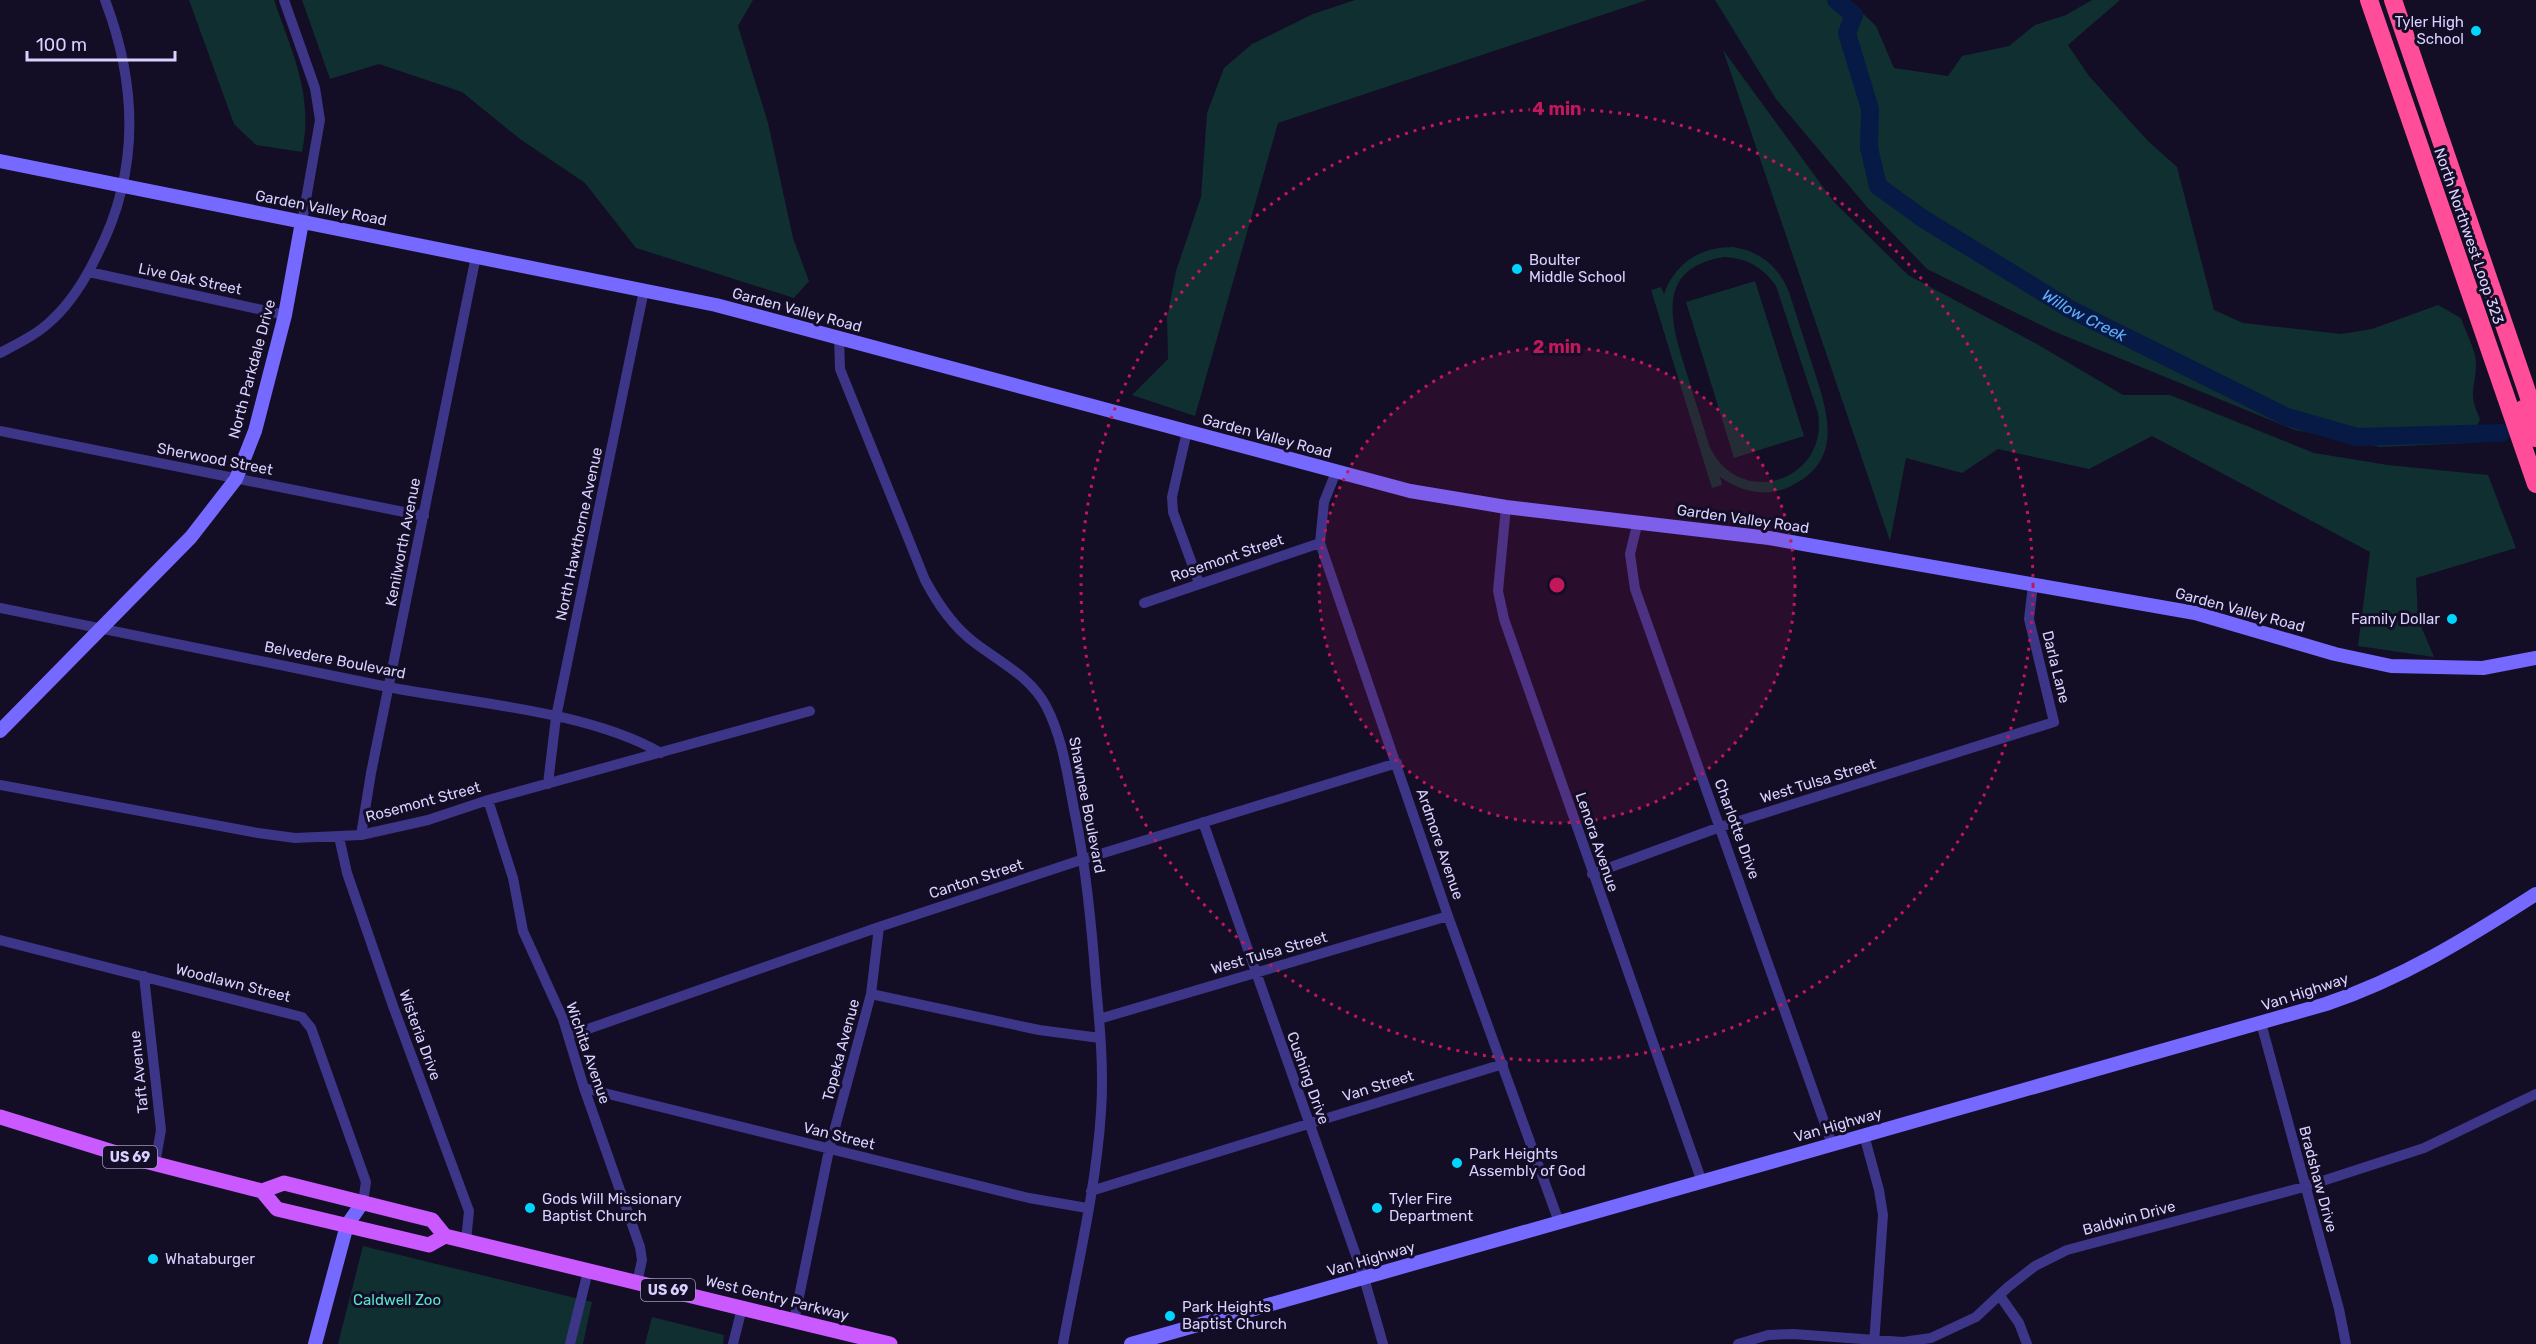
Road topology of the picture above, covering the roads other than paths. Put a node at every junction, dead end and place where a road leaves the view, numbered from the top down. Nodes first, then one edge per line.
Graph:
1 (105, 0) edge
2 (284, 0) edge
3 (2369, 0) edge
4 (2378, 0) edge
5 (2393, 0) edge
6 (2422, 84) junction
7 (0, 161) edge
8 (124, 185) junction
9 (302, 222) junction
10 (2446, 224) junction
11 (476, 256) junction
12 (89, 272) junction
13 (644, 290) junction
14 (285, 315) junction
15 (839, 338) junction
16 (0, 353) edge
17 (2536, 418) edge
18 (0, 431) edge
19 (1187, 431) junction
20 (2536, 438) edge
21 (1336, 472) junction
22 (236, 479) junction
23 (2536, 484) edge
24 (1506, 507) junction
25 (424, 516) junction
26 (1638, 521) junction
27 (1320, 543) junction
28 (1198, 583) junction
29 (2033, 585) junction
30 (1144, 603) dead end
31 (0, 608) edge
32 (101, 628) junction
33 (2536, 658) edge
34 (389, 687) junction
35 (810, 711) dead end
36 (556, 717) junction
37 (2054, 722) joint
38 (0, 731) edge
39 (661, 753) junction
40 (1397, 764) junction
41 (548, 784) junction
42 (0, 785) edge
43 (488, 800) junction
44 (1203, 822) junction
45 (1720, 827) junction
46 (361, 835) junction
47 (339, 837) junction
48 (1084, 859) junction
49 (1592, 874) junction
50 (2536, 894) edge
51 (1448, 916) junction
52 (879, 927) junction
53 (0, 940) edge
54 (1254, 973) junction
55 (144, 976) junction
56 (871, 994) junction
57 (1099, 1019) junction
58 (2261, 1023) junction
59 (568, 1036) junction
60 (1101, 1038) junction
61 (1503, 1064) junction
62 (584, 1088) junction
63 (2536, 1094) edge
64 (0, 1117) edge
65 (1308, 1123) junction
66 (1864, 1135) junction
67 (1832, 1144) junction
68 (829, 1150) junction
69 (155, 1164) junction
70 (1702, 1182) junction
71 (2304, 1187) junction
72 (262, 1191) junction
73 (1091, 1191) junction
74 (363, 1202) junction
75 (1087, 1208) junction
76 (1559, 1222) junction
77 (347, 1225) junction
78 (445, 1236) junction
79 (466, 1241) junction
80 (588, 1271) junction
81 (1364, 1278) junction
82 (637, 1283) junction
83 (2000, 1296) junction
84 (742, 1308) junction
85 (794, 1321) junction
86 (1875, 1341) edge
87 (315, 1344) edge
88 (570, 1344) edge
89 (733, 1344) edge
90 (890, 1344) edge
91 (1063, 1344) edge
92 (1131, 1344) edge
93 (1383, 1344) edge
94 (1738, 1344) edge
95 (2028, 1344) edge
96 (2346, 1344) edge

1 - 8 street
2 - 9 street, North Parkdale Drive
3 - 10 highway, North Northwest Loop 323
4 - 6 highway
5 - 6 highway, North Northwest Loop 323
6 - 17 highway, North Northwest Loop 323
7 - 8 street, Garden Valley Road
8 - 9 street, Garden Valley Road
8 - 12 street
9 - 11 street, Garden Valley Road
9 - 14 street, North Parkdale Drive
10 - 20 highway
10 - 23 highway, North Northwest Loop 323
11 - 13 street, Garden Valley Road
11 - 25 street, Kenilworth Avenue
12 - 14 street, Live Oak Street
12 - 16 street
13 - 15 street, Garden Valley Road
13 - 36 street, North Hawthorne Avenue
14 - 22 street, North Parkdale Drive
15 - 19 street, Garden Valley Road
15 - 48 street, Shawnee Boulevard
18 - 22 street, Sherwood Street
19 - 21 street, Garden Valley Road
19 - 28 street
21 - 24 street, Garden Valley Road
21 - 27 street, Ardmore Avenue
22 - 25 street, Sherwood Street
22 - 32 street, North Parkdale Drive
24 - 26 street, Garden Valley Road
24 - 49 street, Lenora Avenue
25 - 34 street, Kenilworth Avenue
26 - 29 street, Garden Valley Road
26 - 45 street, Charlotte Drive
27 - 28 street, Rosemont Street
27 - 40 street, Ardmore Avenue
28 - 30 street, Rosemont Street
29 - 33 street, Garden Valley Road
29 - 37 street, Darla Lane
31 - 32 street, Belvedere Boulevard
32 - 34 street, Belvedere Boulevard
32 - 38 street, North Parkdale Drive
34 - 36 street, Belvedere Boulevard
34 - 46 street, Kenilworth Avenue
35 - 39 street, Rosemont Street
36 - 39 street, Belvedere Boulevard
36 - 41 street, North Hawthorne Avenue
37 - 45 street, West Tulsa Street
39 - 41 street, Rosemont Street
40 - 44 street, Canton Street
40 - 51 street, Ardmore Avenue
41 - 43 street, Rosemont Street
42 - 47 street, Rosemont Street
43 - 46 street, Rosemont Street
43 - 59 street, Wichita Avenue
44 - 48 street, Canton Street
44 - 54 street, Cushing Drive
45 - 49 street, West Tulsa Street
45 - 67 street, Charlotte Drive
46 - 47 street, Rosemont Street
47 - 79 street, Wisteria Drive
48 - 52 street, Canton Street
48 - 57 street, Shawnee Boulevard
49 - 70 street, Lenora Avenue
50 - 58 street, Van Highway
51 - 54 street, West Tulsa Street
51 - 61 street, Ardmore Avenue
52 - 56 street, Topeka Avenue
52 - 59 street, Canton Street
53 - 55 street, Woodlawn Street
54 - 57 street, West Tulsa Street
54 - 65 street, Cushing Drive
55 - 69 street, Taft Avenue
55 - 74 street, Woodlawn Street
56 - 60 street
56 - 68 street, Topeka Avenue
57 - 60 street, Shawnee Boulevard
58 - 66 street, Van Highway
58 - 71 street, Bradshaw Drive
59 - 62 street, Wichita Avenue
60 - 73 street, Shawnee Boulevard
61 - 65 street, Van Street
61 - 76 street, Ardmore Avenue
62 - 68 street, Van Street
62 - 82 street, Wichita Avenue
63 - 71 street, Baldwin Drive
64 - 69 main road, West Gentry Parkway / US 69
65 - 73 street, Van Street
65 - 81 street, Cushing Drive
66 - 67 street, Van Highway
66 - 86 street
67 - 70 street, Van Highway
68 - 75 street, Van Street
68 - 85 street, Topeka Avenue
69 - 72 main road, West Gentry Parkway / US 69
70 - 76 street, Van Highway
71 - 83 street, Baldwin Drive
71 - 96 street, Bradshaw Drive
72 - 74 main road, West Gentry Parkway / US 69
72 - 77 main road, West Gentry Parkway / US 69
73 - 75 street, Shawnee Boulevard
74 - 77 street
74 - 78 main road, West Gentry Parkway / US 69
75 - 91 street, Shawnee Boulevard
76 - 81 street, Van Highway
77 - 78 main road, West Gentry Parkway / US 69
77 - 87 street
78 - 79 main road, West Gentry Parkway / US 69
79 - 80 main road, West Gentry Parkway / US 69
80 - 82 main road, West Gentry Parkway / US 69
80 - 88 street
81 - 92 street, Van Highway
81 - 93 street, Cushing Drive
82 - 84 main road, West Gentry Parkway / US 69
83 - 86 street, Baldwin Drive
83 - 95 street
84 - 85 main road, West Gentry Parkway / US 69
84 - 89 street
85 - 90 main road, West Gentry Parkway / US 69
86 - 94 street, Baldwin Drive

